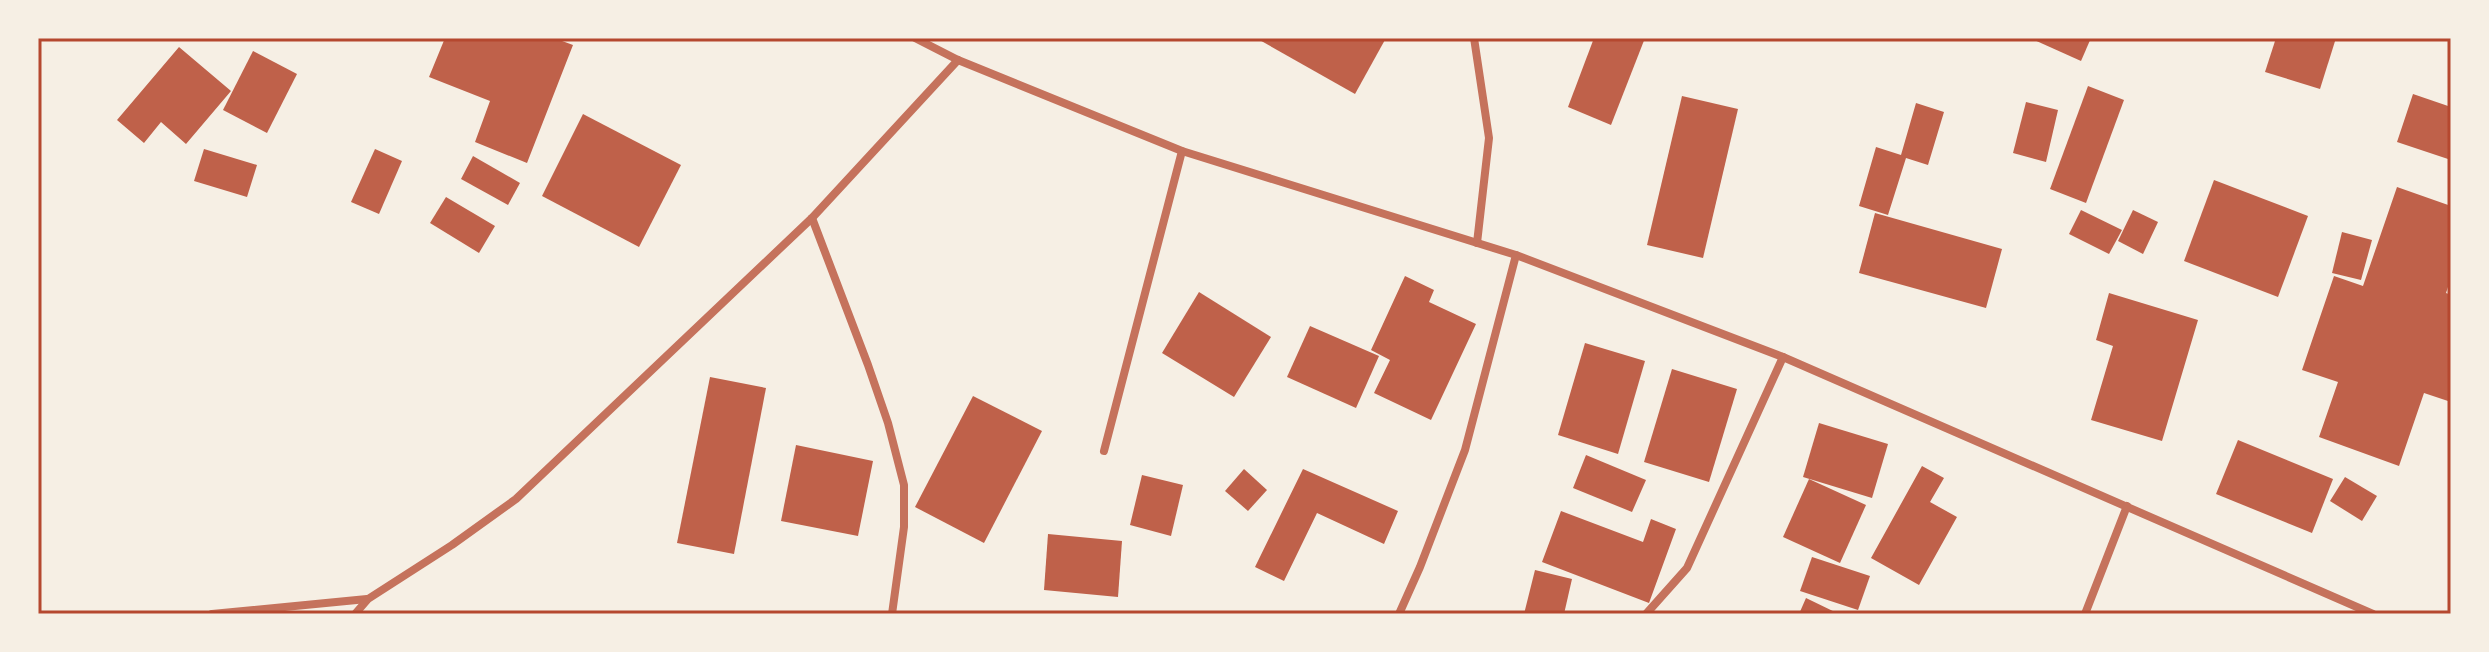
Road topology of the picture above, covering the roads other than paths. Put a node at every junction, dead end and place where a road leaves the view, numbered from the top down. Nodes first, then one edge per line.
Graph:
1 (915, 38) edge
2 (1474, 38) edge
3 (958, 60) junction
4 (1182, 151) junction
5 (812, 218) junction
6 (1477, 243) junction
7 (1516, 255) junction
8 (1783, 357) junction
9 (1104, 451) dead end
10 (2127, 506) junction
11 (368, 599) junction
12 (212, 614) edge
13 (355, 614) edge
14 (892, 614) edge
15 (1399, 614) edge
16 (1646, 614) edge
17 (2085, 614) edge
18 (2373, 614) edge

1 - 3 street
2 - 6 street
3 - 4 street
3 - 5 street
4 - 6 street
4 - 9 street
5 - 11 street
5 - 14 street
6 - 7 street
7 - 8 street
7 - 15 street
8 - 10 street
8 - 16 street
10 - 17 street
10 - 18 street
11 - 12 street
11 - 13 street

